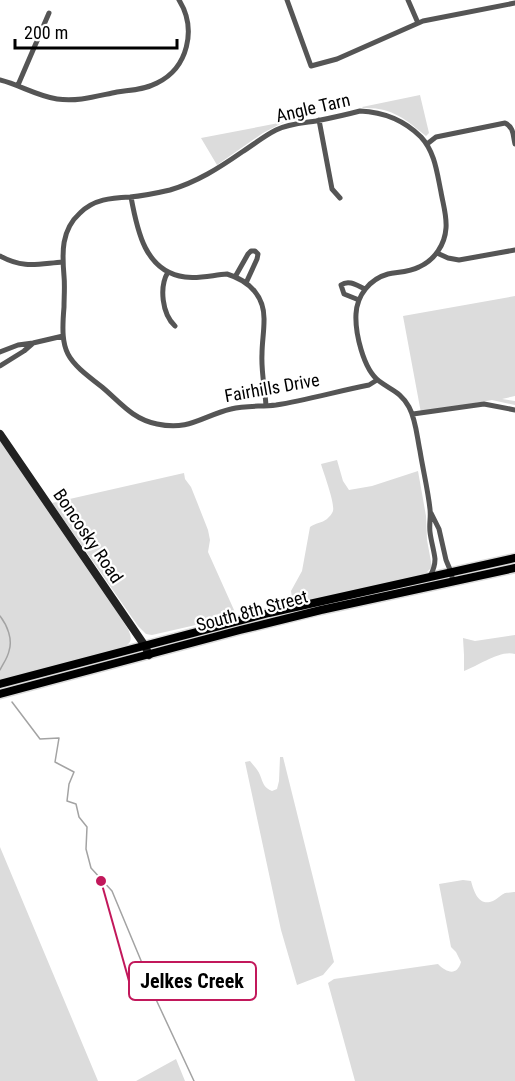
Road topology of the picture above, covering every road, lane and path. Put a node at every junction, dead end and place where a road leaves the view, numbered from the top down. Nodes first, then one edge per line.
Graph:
1 (179, 0) edge
2 (287, 0) edge
3 (408, 0) edge
4 (496, 3) edge
5 (515, 3) edge
6 (49, 13) dead end
7 (418, 23) junction
8 (0, 80) edge
9 (18, 85) junction
10 (319, 120) junction
11 (427, 144) junction
12 (515, 144) edge
13 (131, 197) junction
14 (340, 198) dead end
15 (515, 250) edge
16 (437, 253) junction
17 (0, 256) edge
18 (63, 262) junction
19 (168, 272) junction
20 (235, 277) junction
21 (246, 283) junction
22 (365, 289) junction
23 (359, 300) junction
24 (175, 326) dead end
25 (63, 336) junction
26 (33, 343) junction
27 (0, 352) edge
28 (0, 366) edge
29 (377, 380) junction
30 (266, 406) junction
31 (515, 410) edge
32 (413, 414) junction
33 (0, 434) edge
34 (431, 512) junction
35 (515, 558) edge
36 (515, 568) edge
37 (451, 572) junction
38 (430, 576) junction
39 (453, 582) junction
40 (145, 646) junction
41 (148, 655) junction
42 (0, 684) edge
43 (0, 694) edge

1 - 9 street
2 - 7 street
3 - 7 street
4 - 5 street
4 - 7 street
6 - 9 street
8 - 9 street
10 - 11 street, Angle Tarn
10 - 13 street, Angle Tarn
10 - 14 street
11 - 12 street
11 - 16 street, Angle Tarn
13 - 18 street, Angle Tarn
13 - 19 street
15 - 16 street
16 - 22 street
17 - 18 street
18 - 25 street, Angle Tarn
19 - 20 street
19 - 24 street
20 - 21 street
20 - 21 street
21 - 30 street
22 - 23 street
22 - 23 street
23 - 29 street
25 - 26 street
25 - 30 street, Fairhills Drive
26 - 27 street
26 - 28 street
29 - 30 street, Fairhills Drive
29 - 32 street
31 - 32 street
32 - 34 street
33 - 40 street, Boncosky Road
34 - 37 street
34 - 38 street
35 - 37 main road, South 8th Street
36 - 39 main road, South 8th Street
37 - 38 main road, South 8th Street
37 - 39 street
38 - 40 main road, South 8th Street
39 - 41 main road, South 8th Street
40 - 41 street, Boncosky Road
40 - 42 main road, South 8th Street
41 - 43 main road, South 8th Street

